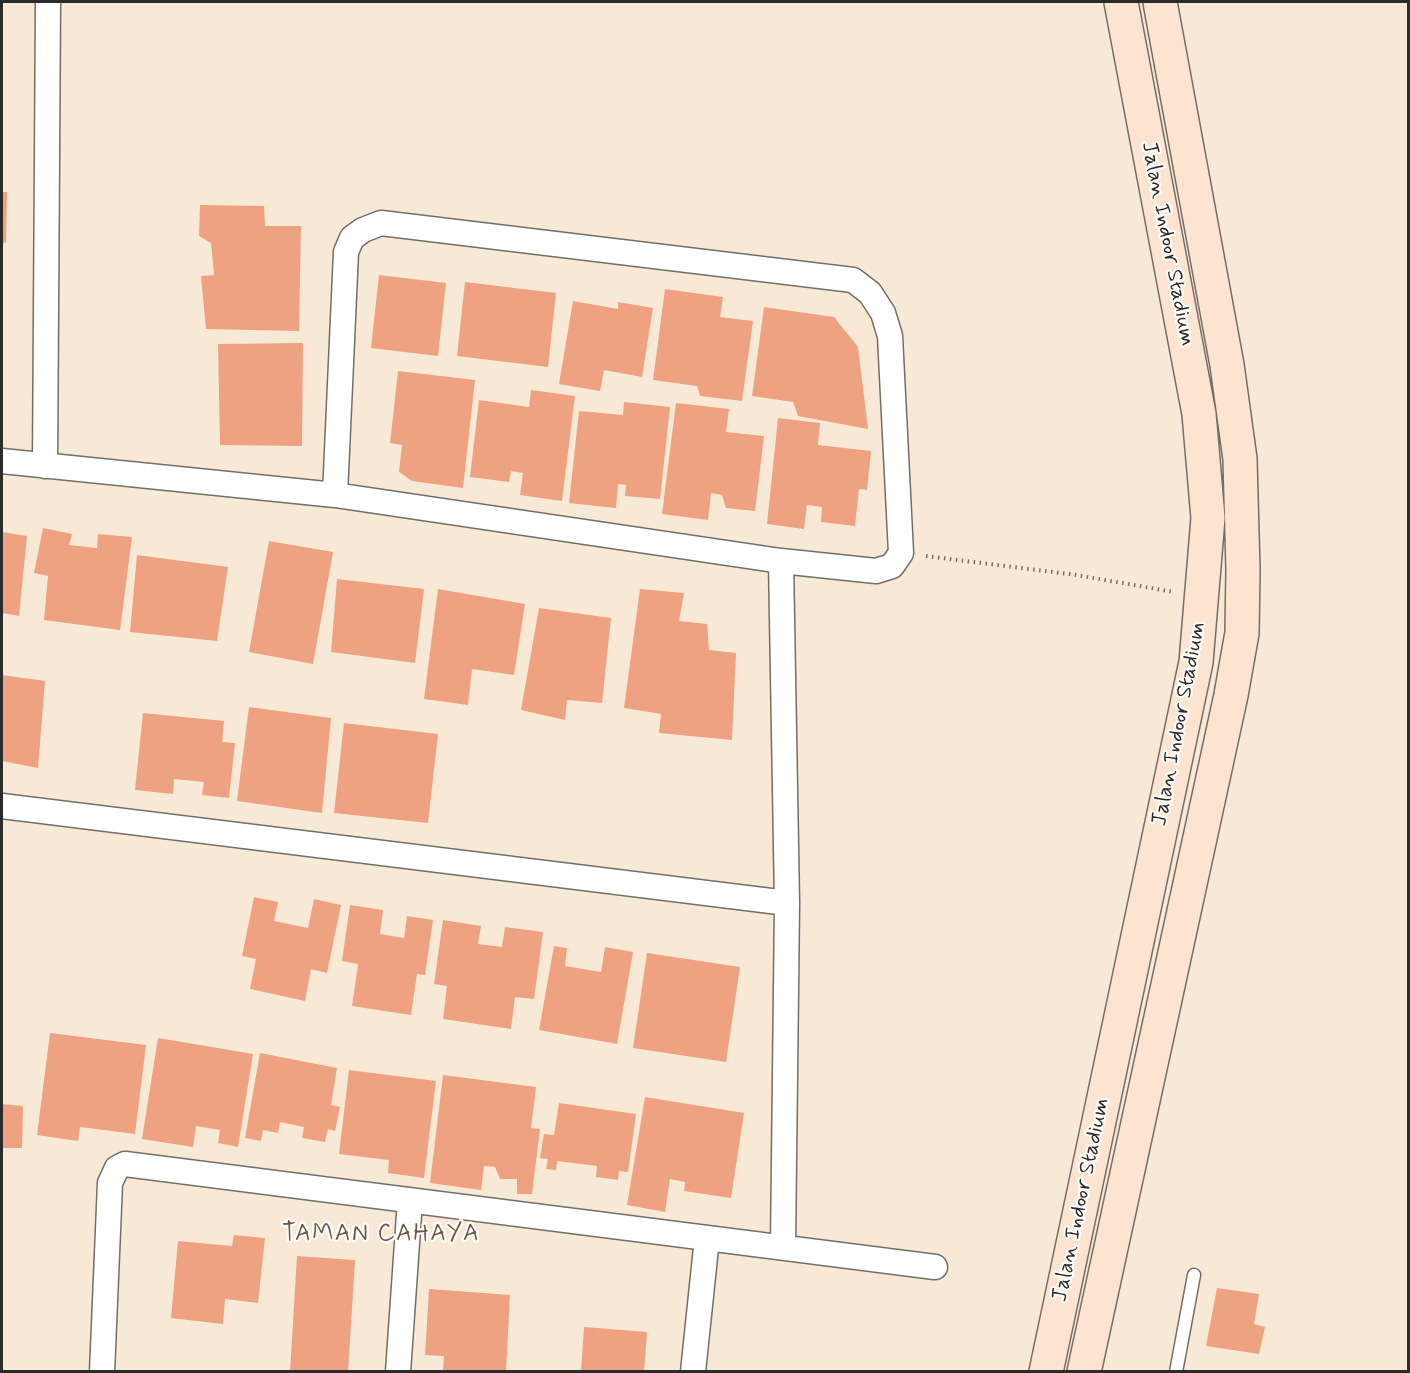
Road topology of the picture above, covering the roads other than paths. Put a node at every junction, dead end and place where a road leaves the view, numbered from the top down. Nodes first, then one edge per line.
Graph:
1 (48, 2) edge
2 (1120, 2) edge
3 (1160, 2) edge
4 (2, 461) edge
5 (45, 466) junction
6 (335, 495) junction
7 (781, 561) junction
8 (2, 806) edge
9 (787, 903) junction
10 (410, 1200) junction
11 (708, 1238) junction
12 (783, 1247) junction
13 (935, 1267) dead end
14 (1194, 1275) dead end
15 (102, 1371) edge
16 (398, 1371) edge
17 (693, 1371) edge
18 (1046, 1371) edge
19 (1084, 1371) edge
20 (1176, 1371) edge

1 - 5 street
2 - 18 street, Jalan Indoor Stadium
3 - 19 street, Jalan Indoor Stadium
4 - 5 street
5 - 6 street
6 - 7 street
6 - 7 street
7 - 9 street
8 - 9 street
9 - 12 street
10 - 11 street
10 - 15 street
10 - 16 street
11 - 12 street
11 - 17 street
12 - 13 street
14 - 20 lane

